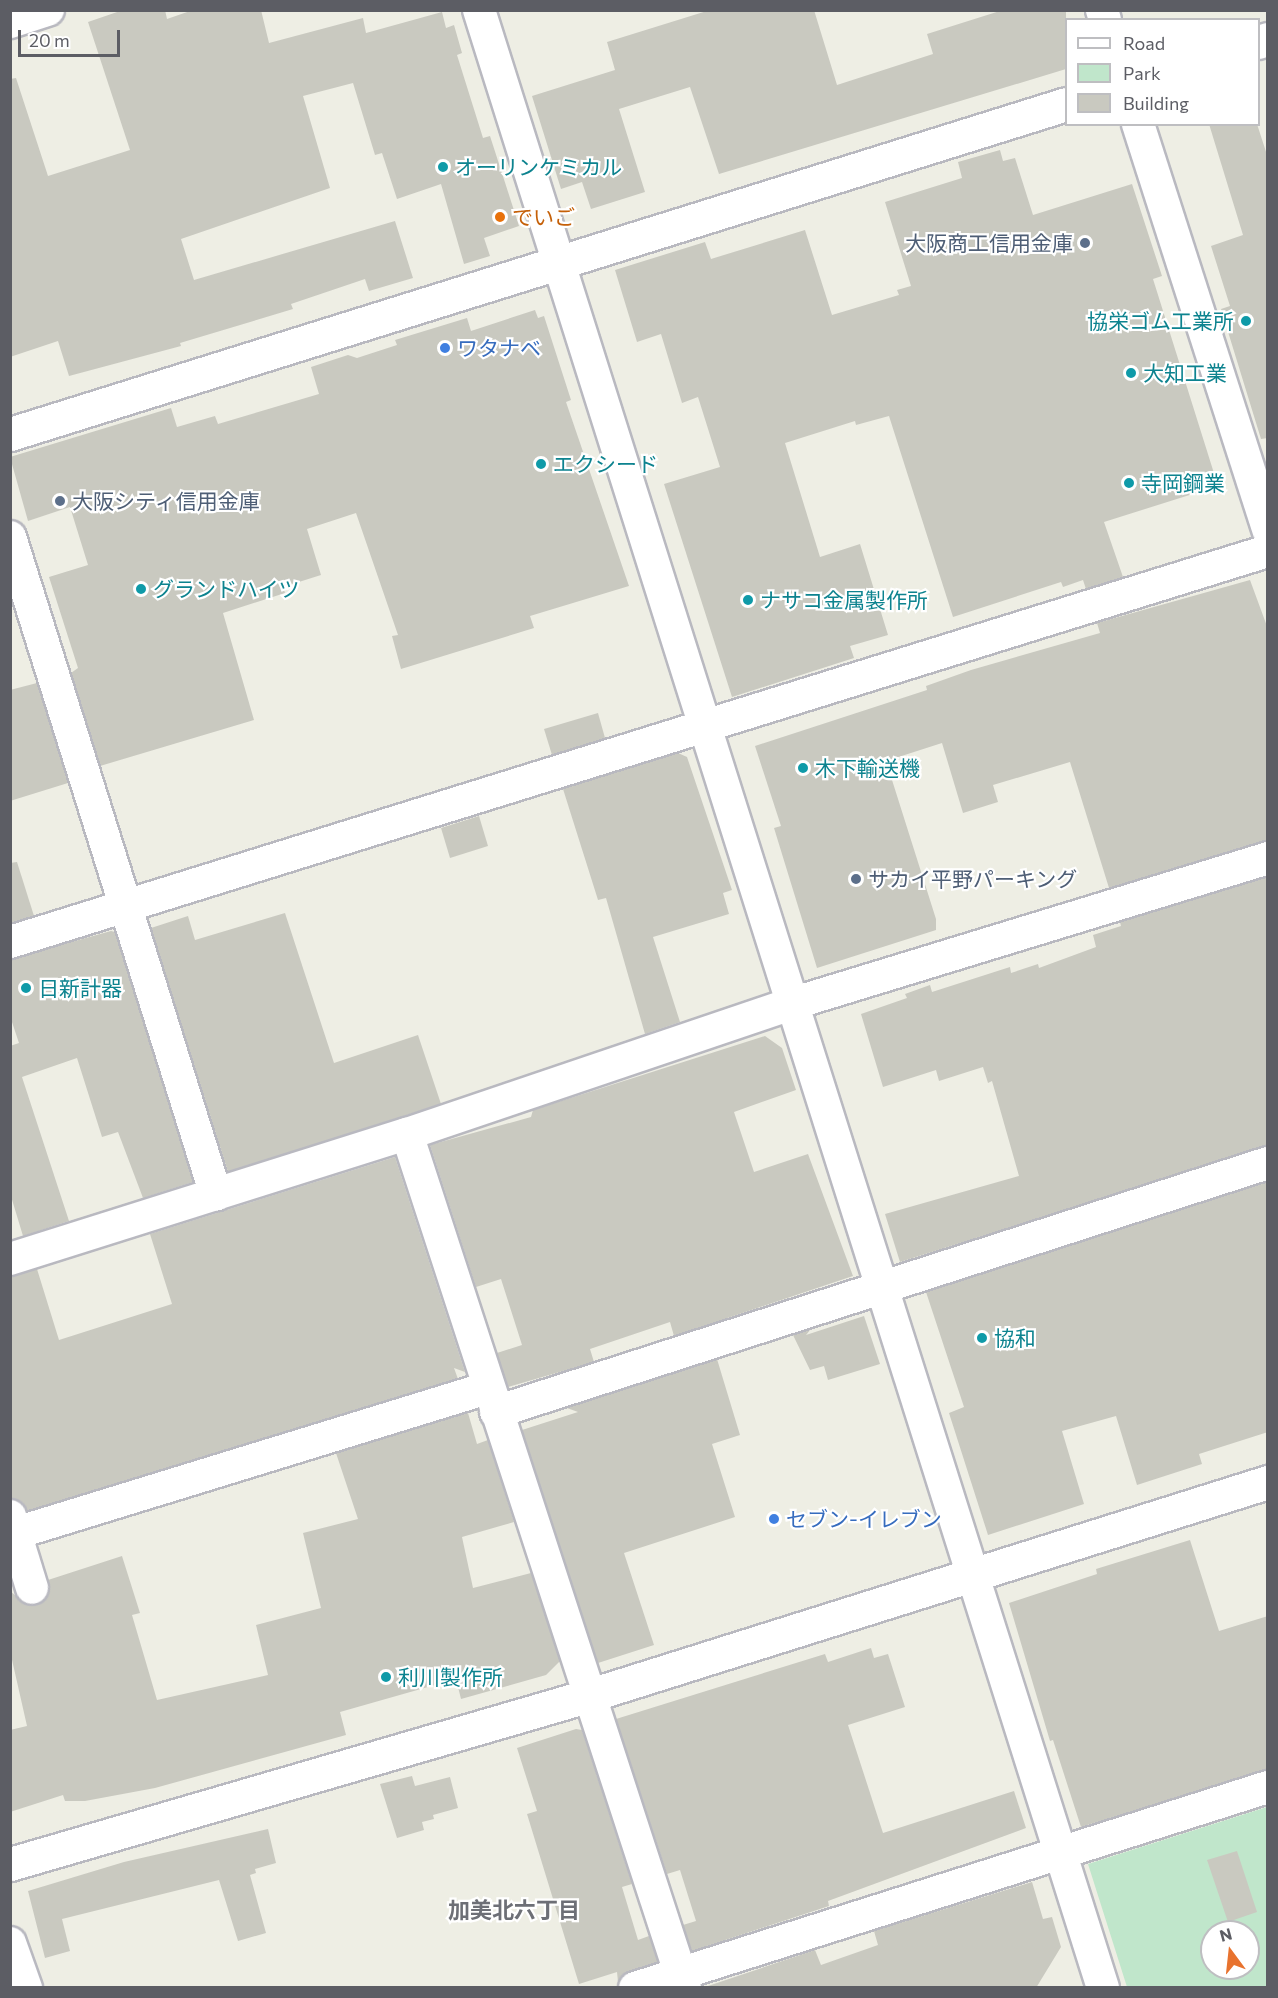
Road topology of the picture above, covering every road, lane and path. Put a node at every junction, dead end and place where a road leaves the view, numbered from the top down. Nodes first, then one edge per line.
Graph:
1 (48, 10) edge
2 (479, 10) edge
3 (10, 22) edge
4 (1065, 104) edge
5 (1139, 126) edge
6 (558, 262) junction
7 (10, 434) edge
8 (1268, 530) edge
9 (10, 537) edge
10 (1268, 551) edge
11 (705, 724) junction
12 (1268, 858) edge
13 (126, 905) junction
14 (10, 942) edge
15 (791, 1004) junction
16 (407, 1134) junction
17 (1268, 1163) edge
18 (216, 1195) junction
19 (10, 1259) edge
20 (882, 1289) junction
21 (492, 1400) junction
22 (1268, 1482) edge
23 (13, 1524) edge
24 (973, 1575) junction
25 (32, 1588) dead end
26 (587, 1696) junction
27 (1268, 1787) edge
28 (1061, 1854) junction
29 (10, 1864) edge
30 (10, 1943) edge
31 (683, 1980) edge
32 (26, 1988) edge
33 (635, 1988) edge
34 (1104, 1988) edge

1 - 3 street
2 - 6 street
4 - 6 street
5 - 8 street
6 - 7 street
6 - 11 street
9 - 13 street
10 - 11 street
11 - 13 street
11 - 15 street
12 - 15 street
13 - 14 street
13 - 18 street
15 - 16 street
15 - 20 street
16 - 18 street
16 - 21 street
17 - 20 street
18 - 19 street
20 - 21 street
20 - 24 street
21 - 23 street
21 - 26 street
22 - 24 street
23 - 25 street
24 - 26 street
24 - 28 street
26 - 29 street
26 - 31 street
27 - 28 street
28 - 31 street
28 - 34 street
30 - 32 street
31 - 33 street

